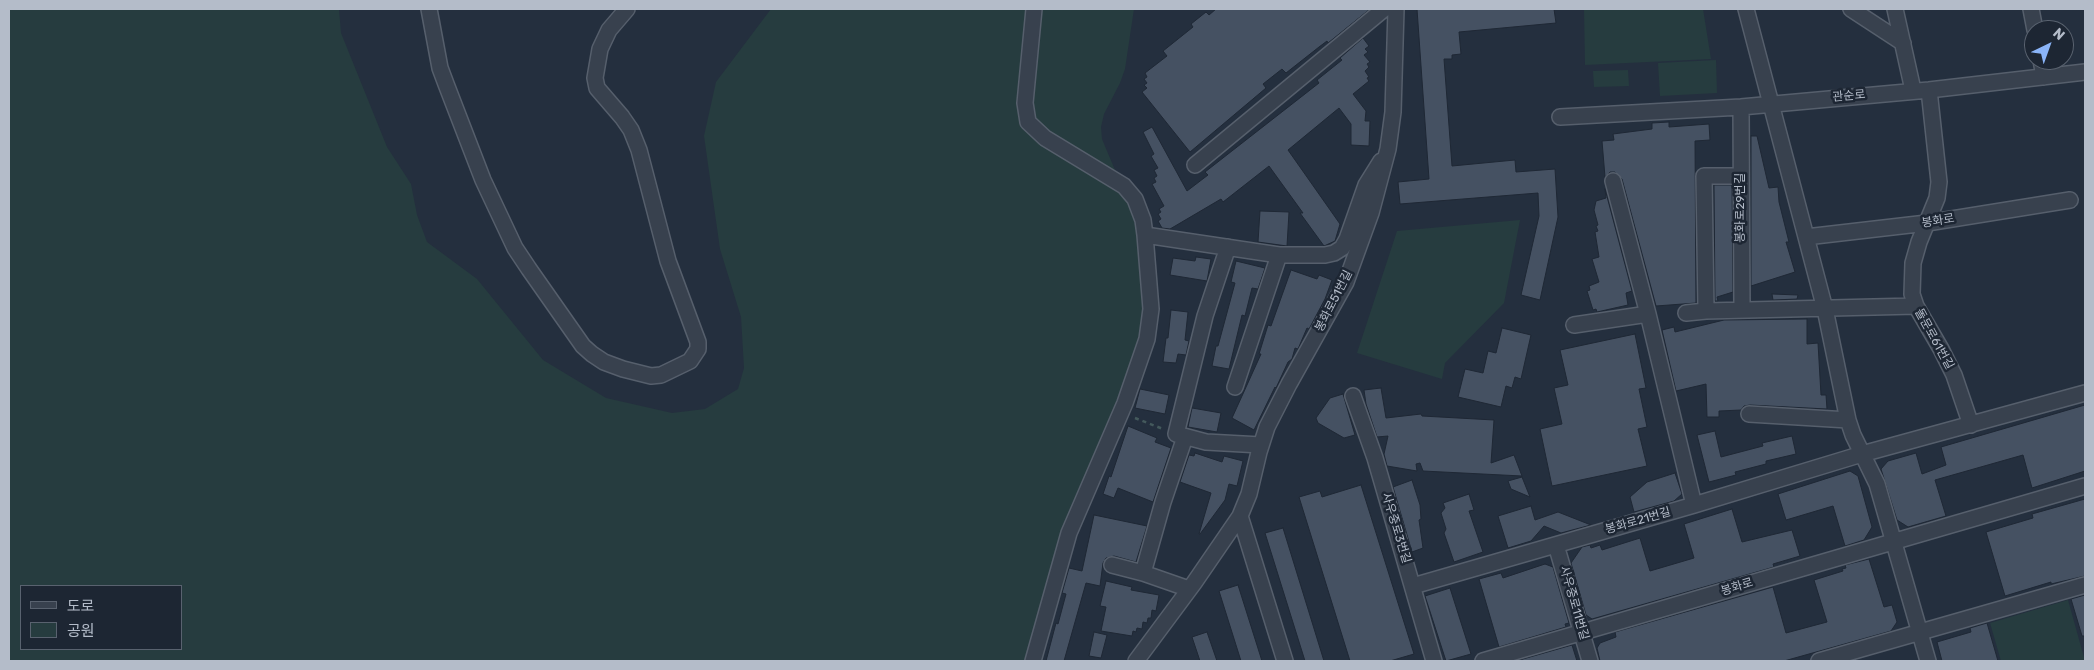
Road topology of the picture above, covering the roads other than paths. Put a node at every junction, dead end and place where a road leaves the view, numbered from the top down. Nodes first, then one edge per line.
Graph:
1 (429, 9) edge
2 (627, 9) edge
3 (1034, 9) edge
4 (1384, 9) edge
5 (1396, 9) edge
6 (1746, 9) edge
7 (1852, 9) edge
8 (1895, 9) edge
9 (1903, 43) junction
10 (2043, 70) edge
11 (2085, 72) edge
12 (2044, 77) junction
13 (1921, 90) junction
14 (1770, 104) junction
15 (1741, 107) junction
16 (1560, 117) dead end
17 (1388, 149) junction
18 (1195, 165) dead end
19 (1741, 176) junction
20 (1613, 181) dead end
21 (2070, 200) dead end
22 (1927, 223) junction
23 (1145, 235) junction
24 (1806, 237) junction
25 (1228, 247) junction
26 (1279, 255) junction
27 (1916, 306) junction
28 (1825, 309) junction
29 (1742, 310) junction
30 (1706, 311) junction
31 (1686, 313) dead end
32 (1648, 314) junction
33 (1574, 325) dead end
34 (1235, 388) dead end
35 (2085, 393) edge
36 (1353, 396) dead end
37 (1749, 414) dead end
38 (1848, 420) junction
39 (1971, 425) junction
40 (1180, 435) junction
41 (1261, 445) junction
42 (1862, 454) junction
43 (2085, 486) edge
44 (1694, 505) junction
45 (1240, 516) junction
46 (1892, 541) junction
47 (1556, 545) junction
48 (1112, 565) dead end
49 (1143, 573) junction
50 (1413, 586) junction
51 (2085, 586) edge
52 (1189, 589) junction
53 (1919, 632) junction
54 (1582, 633) junction
55 (1033, 661) edge
56 (1136, 661) edge
57 (1285, 661) edge
58 (1434, 661) edge
59 (1483, 661) edge
60 (1590, 661) edge
61 (1819, 661) edge
62 (1928, 661) edge

1 - 2 street
3 - 23 street
4 - 18 street
5 - 17 street, 봉화로51번길
6 - 14 street
7 - 9 street
8 - 9 street
9 - 13 street
10 - 12 street
11 - 12 street, 관순로
12 - 13 street, 관순로
13 - 14 street, 관순로
13 - 22 street
14 - 15 street
14 - 24 street
15 - 16 street
15 - 19 street, 봉화로29번길
17 - 26 street, 봉화로51번길
17 - 41 street, 봉화로51번길
19 - 29 street, 봉화로29번길
19 - 30 street
20 - 32 street
21 - 22 street, 봉화로
22 - 24 street, 봉화로
22 - 27 street, 돌문로61번길
23 - 25 street, 봉화로51번길
23 - 55 street
24 - 28 street
25 - 26 street, 봉화로51번길
25 - 40 street
26 - 34 street
27 - 28 street
27 - 39 street, 돌문로61번길
28 - 29 street
28 - 38 street
29 - 30 street
30 - 31 street
32 - 33 street
32 - 44 street
35 - 39 street
36 - 50 street, 사우중로3번길
37 - 38 street
38 - 42 street
39 - 42 street
40 - 41 street
40 - 49 street
41 - 45 street, 봉화로51번길
42 - 44 street, 봉화로21번길
42 - 46 street
43 - 46 street, 봉화로
44 - 47 street, 봉화로21번길
45 - 52 street, 봉화로51번길
45 - 57 street
46 - 53 street
46 - 54 street, 봉화로
47 - 50 street, 봉화로21번길
47 - 54 street, 사우중로11번길
48 - 49 street
49 - 52 street
50 - 58 street, 사우중로3번길
51 - 53 street
52 - 56 street, 봉화로51번길
53 - 61 street
53 - 62 street
54 - 59 street, 봉화로
54 - 60 street, 사우중로11번길

